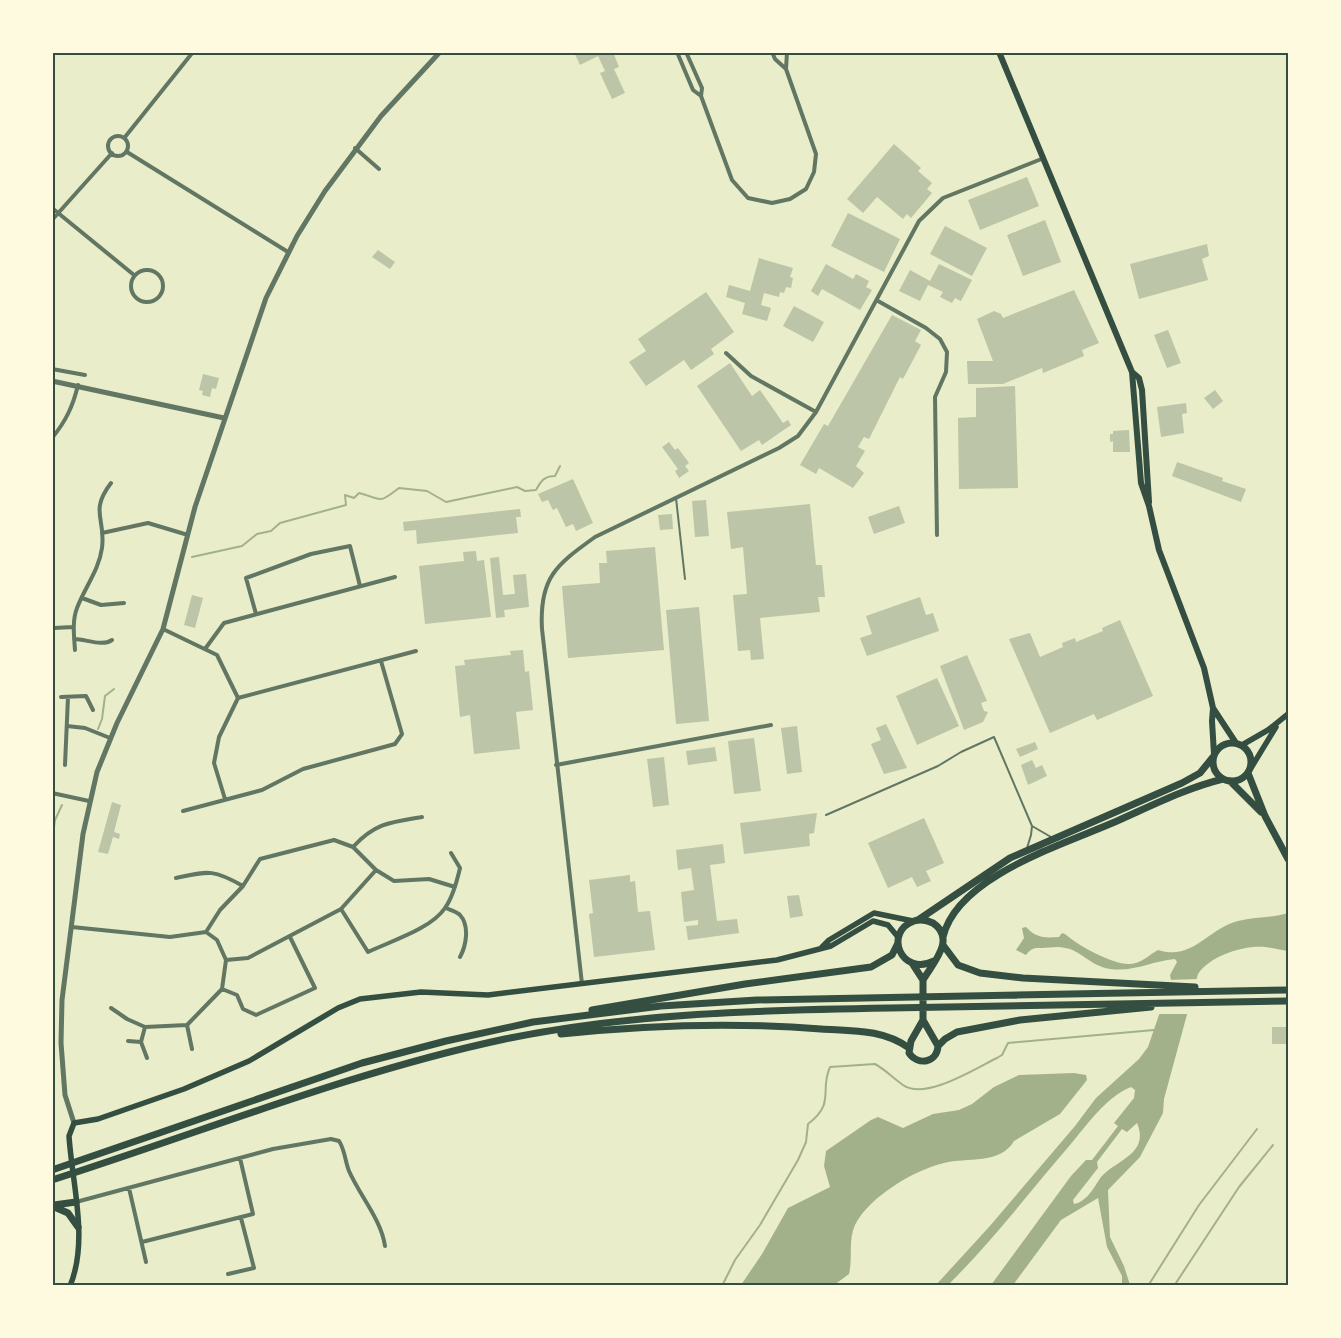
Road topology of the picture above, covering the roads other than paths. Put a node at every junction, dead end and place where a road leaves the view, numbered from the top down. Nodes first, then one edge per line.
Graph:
1 (193, 52) edge
2 (440, 52) edge
3 (677, 52) edge
4 (686, 52) edge
5 (772, 52) edge
6 (787, 52) edge
7 (999, 52) edge
8 (786, 69) junction
9 (701, 96) junction
10 (124, 137) junction
11 (356, 148) junction
12 (127, 152) junction
13 (112, 153) junction
14 (1044, 158) junction
15 (379, 169) dead end
16 (52, 208) edge
17 (59, 213) junction
18 (52, 220) edge
19 (288, 252) junction
20 (134, 275) junction
21 (878, 301) junction
22 (726, 353) dead end
23 (52, 369) edge
24 (85, 375) dead end
25 (52, 381) edge
26 (78, 385) junction
27 (816, 412) junction
28 (224, 418) junction
29 (52, 438) edge
30 (111, 483) dead end
31 (676, 498) junction
32 (102, 533) junction
33 (188, 535) junction
34 (937, 535) dead end
35 (395, 577) dead end
36 (685, 579) dead end
37 (360, 586) junction
38 (82, 598) junction
39 (124, 603) dead end
40 (256, 614) junction
41 (73, 627) junction
42 (54, 628) dead end
43 (163, 630) junction
44 (74, 639) junction
45 (112, 640) dead end
46 (205, 649) junction
47 (75, 650) dead end
48 (416, 651) dead end
49 (381, 661) junction
50 (61, 696) dead end
51 (68, 697) junction
52 (238, 698) junction
53 (1213, 708) junction
54 (93, 710) dead end
55 (1288, 714) edge
56 (1278, 723) junction
57 (771, 724) dead end
58 (68, 726) junction
59 (110, 738) junction
60 (1239, 744) junction
61 (1214, 755) junction
62 (65, 765) dead end
63 (556, 765) junction
64 (1249, 770) junction
65 (1226, 780) junction
66 (52, 793) edge
67 (224, 799) junction
68 (89, 802) junction
69 (183, 811) dead end
70 (826, 815) dead end
71 (422, 816) dead end
72 (1265, 816) junction
73 (1032, 826) junction
74 (1055, 838) junction
75 (353, 847) junction
76 (1025, 851) junction
77 (451, 853) dead end
78 (1288, 858) edge
79 (376, 870) junction
80 (176, 878) dead end
81 (243, 886) junction
82 (455, 887) junction
83 (446, 908) junction
84 (341, 909) junction
85 (915, 921) junction
86 (72, 927) junction
87 (206, 932) junction
88 (290, 937) junction
89 (943, 937) junction
90 (898, 940) junction
91 (943, 945) junction
92 (822, 947) junction
93 (460, 957) dead end
94 (226, 960) junction
95 (934, 961) junction
96 (912, 964) junction
97 (923, 980) junction
98 (582, 984) junction
99 (1160, 989) junction
100 (222, 990) junction
101 (1288, 990) edge
102 (1288, 1001) edge
103 (1156, 1005) junction
104 (111, 1008) dead end
105 (923, 1020) junction
106 (533, 1022) junction
107 (187, 1025) junction
108 (145, 1027) junction
109 (506, 1039) junction
110 (128, 1041) dead end
111 (141, 1042) junction
112 (938, 1046) junction
113 (909, 1048) junction
114 (192, 1049) dead end
115 (147, 1058) dead end
116 (74, 1123) junction
117 (240, 1158) junction
118 (52, 1170) edge
119 (52, 1180) edge
120 (129, 1188) junction
121 (75, 1198) junction
122 (52, 1206) edge
123 (241, 1218) junction
124 (78, 1227) junction
125 (142, 1242) junction
126 (385, 1246) dead end
127 (146, 1262) dead end
128 (228, 1274) dead end
129 (70, 1286) edge

1 - 10 street
2 - 11 street
3 - 9 street
4 - 9 street
5 - 8 street
6 - 8 street
7 - 14 main road
8 - 9 street
10 - 12 street
10 - 13 street
11 - 15 street
11 - 19 street
12 - 13 street
12 - 19 street
13 - 17 street
14 - 21 street
14 - 53 main road
16 - 17 street
17 - 18 street
17 - 20 street
19 - 28 street
20 - 20 street
21 - 27 street
21 - 34 street
22 - 27 street
23 - 24 street
25 - 26 street
26 - 28 street
26 - 29 street
27 - 31 street
28 - 33 street
30 - 32 street
31 - 36 lane
31 - 63 street
32 - 33 street
32 - 38 street
33 - 43 street
35 - 37 street
37 - 40 street
37 - 40 street
38 - 39 street
38 - 41 street
40 - 46 street
41 - 42 street
41 - 44 street
43 - 46 street
43 - 59 street
44 - 45 street
44 - 47 street
46 - 52 street
48 - 49 street
49 - 52 street
49 - 67 street
50 - 51 street
51 - 54 street
51 - 58 street
52 - 67 street
53 - 60 main road
53 - 61 main road
55 - 56 main road
56 - 60 main road
56 - 64 main road
57 - 63 street
58 - 59 street
58 - 62 street
59 - 68 street
60 - 61 highway
60 - 64 highway
61 - 65 highway
61 - 74 highway
63 - 98 street
64 - 65 highway
64 - 72 highway
65 - 72 highway
65 - 89 highway
66 - 68 street
67 - 69 street
68 - 86 street
70 - 73 lane
71 - 75 street
72 - 78 highway
73 - 74 lane
73 - 76 lane
74 - 76 highway
75 - 79 street
75 - 81 street
76 - 85 highway
77 - 82 street
79 - 82 street
79 - 84 street
80 - 81 street
81 - 87 street
82 - 83 street
83 - 84 street
83 - 93 street
84 - 88 street
85 - 89 highway
85 - 90 highway
85 - 92 main road
86 - 87 street
86 - 116 street
87 - 94 street
88 - 94 street
88 - 100 street
89 - 91 highway
90 - 92 main road
90 - 96 highway
90 - 106 highway
91 - 95 highway
91 - 99 highway
92 - 98 main road
94 - 100 street
95 - 96 highway
95 - 97 highway
96 - 97 highway
97 - 105 highway
98 - 116 main road
99 - 101 highway
99 - 106 highway
100 - 107 street
102 - 103 highway
103 - 109 highway
103 - 112 highway
104 - 108 street
105 - 112 highway
105 - 113 highway
106 - 118 highway
107 - 108 street
107 - 114 street
108 - 111 street
109 - 113 highway
109 - 119 highway
110 - 111 street
111 - 115 street
112 - 113 highway
116 - 121 main road
117 - 120 street
117 - 123 street
117 - 126 street
120 - 121 street
120 - 125 street
121 - 122 highway
121 - 124 main road
122 - 124 highway
123 - 125 street
123 - 128 street
124 - 129 main road
125 - 127 street

